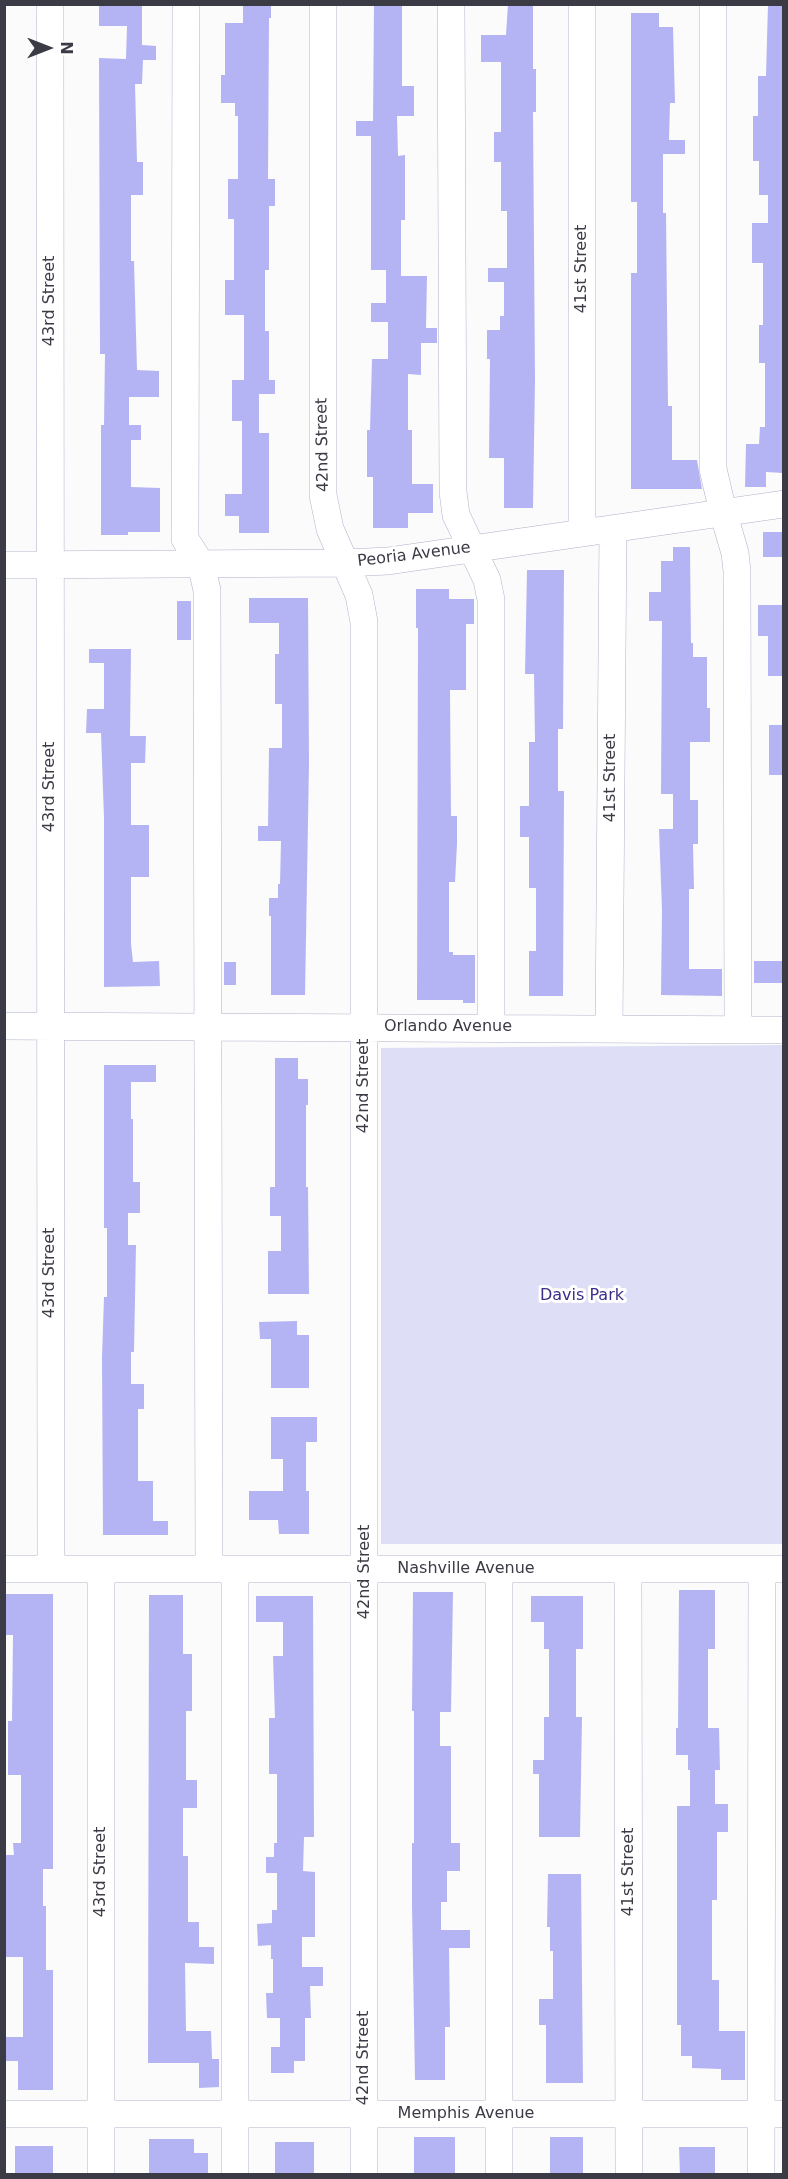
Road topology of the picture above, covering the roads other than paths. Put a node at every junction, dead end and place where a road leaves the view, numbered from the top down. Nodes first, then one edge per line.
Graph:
1 (50, 4) edge
2 (186, 4) edge
3 (323, 4) edge
4 (451, 4) edge
5 (582, 4) edge
6 (713, 4) edge
7 (783, 504) edge
8 (723, 512) junction
9 (613, 529) junction
10 (582, 533) junction
11 (472, 548) junction
12 (345, 563) junction
13 (201, 564) junction
14 (4, 565) edge
15 (50, 565) junction
16 (4, 1026) edge
17 (50, 1026) junction
18 (208, 1026) junction
19 (364, 1026) junction
20 (491, 1027) junction
21 (609, 1028) junction
22 (738, 1029) junction
23 (783, 1030) edge
24 (4, 1569) edge
25 (51, 1569) junction
26 (101, 1569) junction
27 (222, 1569) junction
28 (365, 1569) junction
29 (499, 1569) junction
30 (628, 1569) junction
31 (772, 1569) edge
32 (4, 2114) edge
33 (101, 2114) junction
34 (235, 2114) junction
35 (364, 2114) junction
36 (499, 2114) junction
37 (629, 2114) junction
38 (772, 2114) edge
39 (101, 2175) edge
40 (235, 2175) edge
41 (364, 2175) edge
42 (499, 2175) edge
43 (629, 2175) edge
44 (761, 2175) edge

1 - 15 street, 43rd Street
2 - 13 street
3 - 12 street, 42nd Street
4 - 11 street
5 - 10 street, 41st Street
6 - 8 street
7 - 8 street, Peoria Avenue
8 - 9 street, Peoria Avenue
8 - 22 street
9 - 10 street, Peoria Avenue
9 - 21 street, 41st Street
10 - 11 street, Peoria Avenue
11 - 12 street, Peoria Avenue
11 - 20 street
12 - 13 street, Peoria Avenue
12 - 19 street, 42nd Street
13 - 15 street, Peoria Avenue
13 - 18 street
14 - 15 street, Peoria Avenue
15 - 17 street, 43rd Street
16 - 17 street, Orlando Avenue
17 - 18 street, Orlando Avenue
17 - 25 street, 43rd Street
18 - 19 street, Orlando Avenue
18 - 27 street
19 - 20 street, Orlando Avenue
19 - 28 street, 42nd Street
20 - 21 street, Orlando Avenue
21 - 22 street, Orlando Avenue
22 - 23 street, Orlando Avenue
24 - 25 street, Nashville Avenue
25 - 26 street, Nashville Avenue
26 - 27 street, Nashville Avenue
26 - 33 street, 43rd Street
27 - 28 street, Nashville Avenue
27 - 34 street
28 - 29 street, Nashville Avenue
28 - 35 street, 42nd Street
29 - 30 street, Nashville Avenue
29 - 36 street
30 - 31 street, Nashville Avenue
30 - 37 street, 41st Street
31 - 38 street
32 - 33 street, Memphis Avenue
33 - 34 street, Memphis Avenue
33 - 39 street, 43rd Street
34 - 35 street, Memphis Avenue
34 - 40 street
35 - 36 street, Memphis Avenue
35 - 41 street, 42nd Street
36 - 37 street, Memphis Avenue
36 - 42 street
37 - 38 street, Memphis Avenue
37 - 43 street, 41st Street
38 - 44 street

